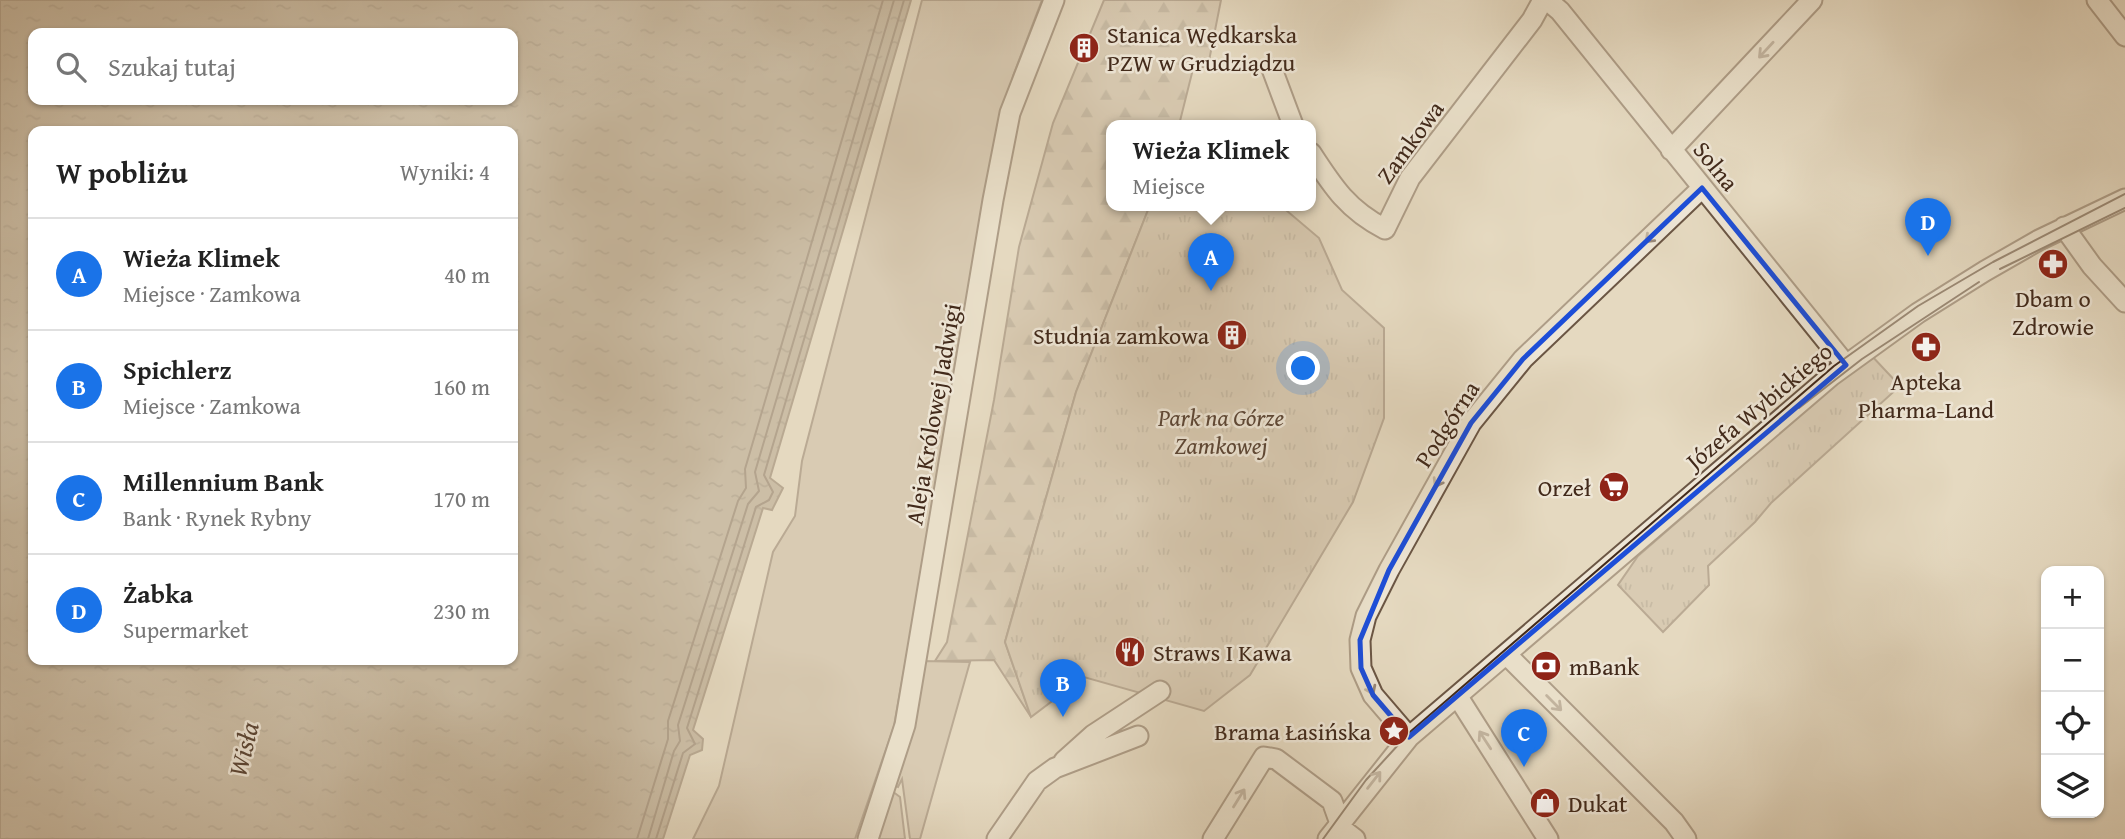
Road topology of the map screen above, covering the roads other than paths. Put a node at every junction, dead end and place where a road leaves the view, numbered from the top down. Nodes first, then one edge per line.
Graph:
1 (1054, 0) edge
2 (1545, 0) edge
3 (1812, 0) edge
4 (2097, 0) edge
5 (2125, 36) edge
6 (1272, 69) dead end
7 (1291, 120) edge
8 (1671, 150) junction
9 (1316, 160) edge
10 (1702, 188) junction
11 (2125, 199) edge
12 (2064, 227) junction
13 (2125, 302) edge
14 (1846, 365) junction
15 (1506, 654) junction
16 (1160, 691) dead end
17 (1458, 697) junction
18 (1138, 736) dead end
19 (1409, 737) junction
20 (1055, 768) junction
21 (1334, 831) edge
22 (868, 839) edge
23 (997, 839) edge
24 (1213, 839) edge
25 (1355, 839) edge
26 (1548, 839) edge
27 (1686, 839) edge

1 - 22 street, Aleja Królowej Jadwigi
2 - 8 street, Solna
2 - 9 street, Zamkowa
3 -> 8 street
4 - 5 street
6 - 7 street
8 - 10 street, Solna
10 - 14 street, Solna
10 -> 19 street, Podgórna
11 - 12 street, Józefa Wybickiego
12 - 13 street
12 - 14 street, Józefa Wybickiego
14 - 15 street, Józefa Wybickiego
15 - 17 street, Józefa Wybickiego
15 -> 27 street
16 - 20 street
17 - 19 street, Józefa Wybickiego
26 -> 17 street
18 - 20 street
21 -> 19 street, Józefa Wybickiego
20 - 23 street
24 -> 21 street
21 - 25 street

